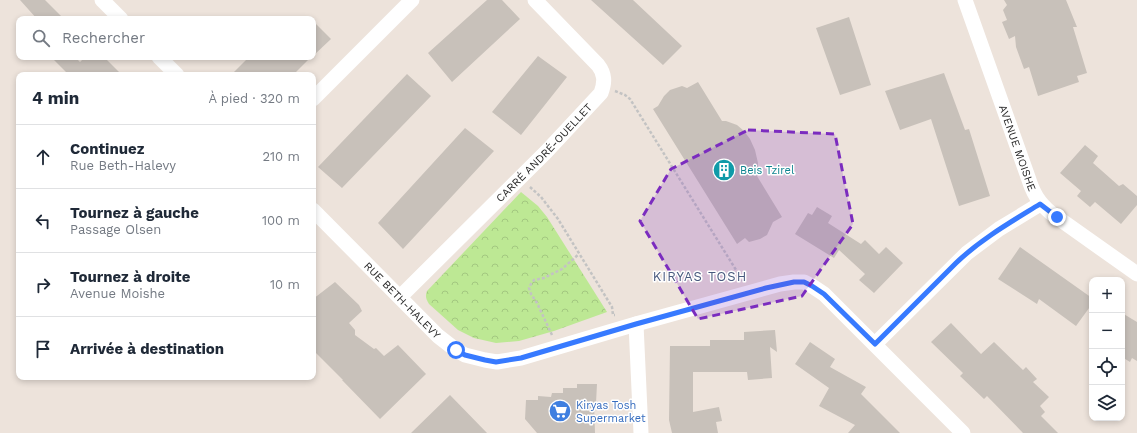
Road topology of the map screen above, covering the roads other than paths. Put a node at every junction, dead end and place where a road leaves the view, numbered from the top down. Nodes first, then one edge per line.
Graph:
1 (102, 0) edge
2 (412, 0) edge
3 (535, 0) edge
4 (965, 0) edge
5 (118, 16) edge
6 (162, 60) edge
7 (174, 72) edge
8 (316, 96) edge
9 (1040, 204) junction
10 (316, 213) edge
11 (1136, 271) edge
12 (400, 297) junction
13 (636, 324) junction
14 (875, 344) junction
15 (640, 433) edge
16 (963, 433) edge

1 - 5 street
2 - 8 street
3 - 12 street, CARRÉ ANDRÉ-OUELLET
4 - 9 street, AVENUE MOISHE
6 - 7 street
9 - 11 street, AVENUE MOISHE
9 - 14 street
10 - 12 street, RUE BETH-HALEVY
12 - 13 street, RUE BETH-HALEVY
13 - 14 street, RUE BETH-HALEVY
13 - 15 street
14 - 16 street, RUE BETH-HALEVY

